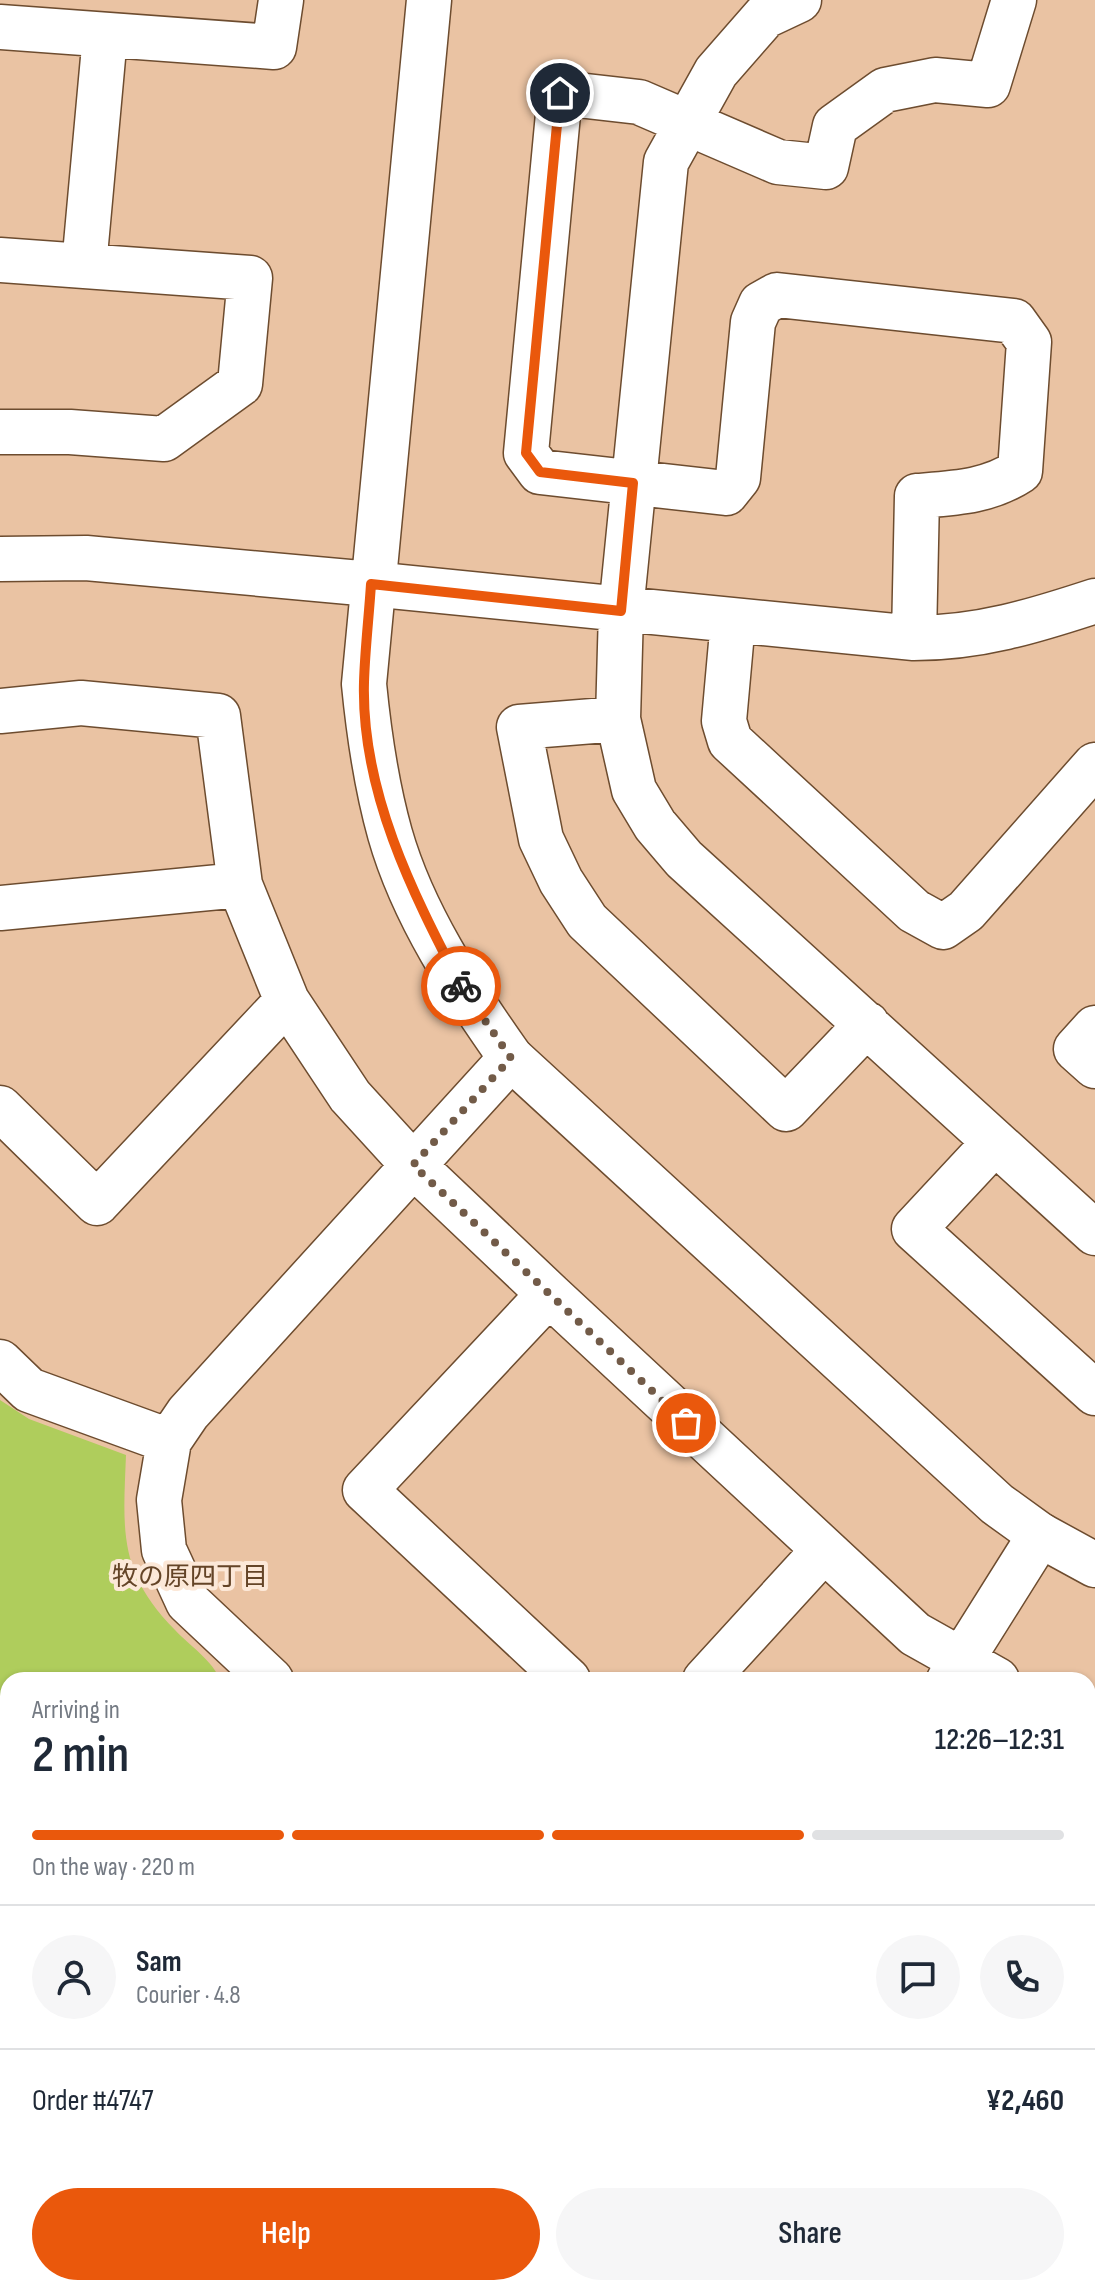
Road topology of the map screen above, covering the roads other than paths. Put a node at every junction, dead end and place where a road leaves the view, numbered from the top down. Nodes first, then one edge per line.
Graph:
1 (281, 0) edge
2 (429, 0) edge
3 (799, 0) edge
4 (1014, 0) edge
5 (0, 27) edge
6 (105, 36) junction
7 (686, 124) junction
8 (0, 260) edge
9 (84, 266) junction
10 (0, 432) edge
11 (633, 483) junction
12 (0, 559) edge
13 (371, 584) junction
14 (1095, 601) edge
15 (621, 611) junction
16 (733, 621) junction
17 (914, 638) junction
18 (0, 711) edge
19 (618, 719) junction
20 (1095, 765) edge
21 (240, 885) junction
22 (0, 908) edge
23 (287, 1001) junction
24 (867, 1024) junction
25 (1095, 1028) edge
26 (511, 1058) junction
27 (1095, 1066) edge
28 (0, 1108) edge
29 (995, 1142) junction
30 (413, 1165) junction
31 (1095, 1233) edge
32 (549, 1294) junction
33 (0, 1362) edge
34 (1095, 1393) edge
35 (169, 1441) junction
36 (1040, 1535) junction
37 (823, 1551) junction
38 (1095, 1565) edge
39 (260, 1672) edge
40 (559, 1672) edge
41 (712, 1672) edge
42 (968, 1672) edge
43 (970, 1672) edge

1 - 6 street
2 - 13 street
3 - 7 street
4 - 7 street
5 - 6 street
6 - 9 street
7 - 11 street
7 - 11 street
8 - 9 street
9 - 10 street
11 - 15 street
11 - 17 street
12 - 13 street
13 - 15 street
13 - 26 street
14 - 17 street
15 - 16 street
15 - 19 street
16 - 17 street
16 - 20 street
18 - 21 street
19 - 24 street
19 - 24 street
21 - 22 street
21 - 23 street
23 - 28 street
23 - 30 street
24 - 29 street
25 - 27 street
26 - 30 street
26 - 36 street
29 - 31 street
29 - 34 street
30 - 32 street
30 - 35 street
32 - 37 street
32 - 40 street
33 - 35 street
35 - 39 street
36 - 38 street
36 - 43 street
37 - 41 street
37 - 42 street

